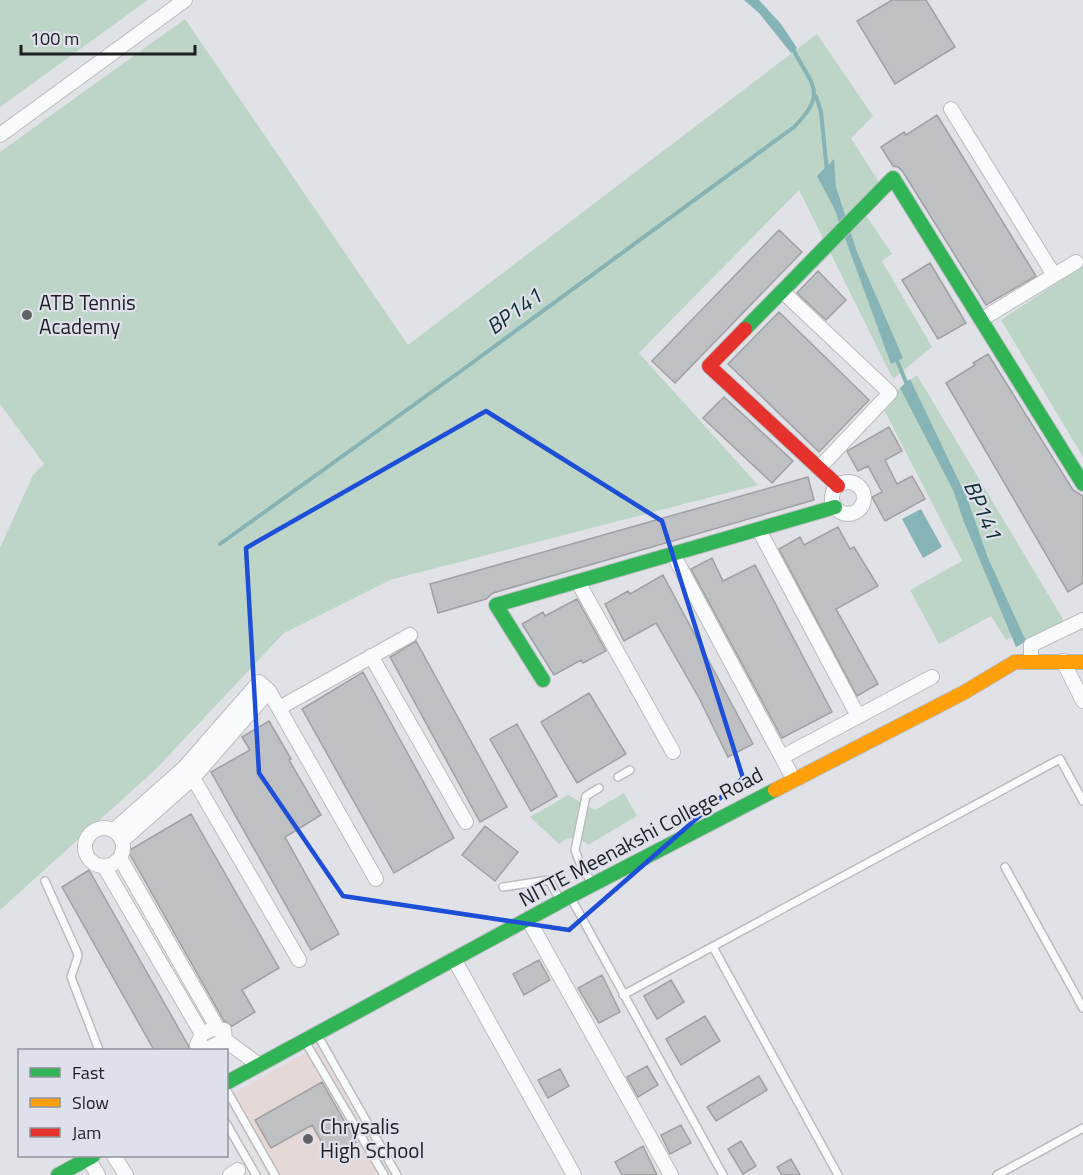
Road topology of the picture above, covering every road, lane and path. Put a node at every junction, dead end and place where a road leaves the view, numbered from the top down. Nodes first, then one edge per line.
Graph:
1 (185, 0) edge
2 (951, 109) dead end
3 (0, 135) edge
4 (1076, 262) dead end
5 (1054, 275) junction
6 (783, 291) junction
7 (982, 319) junction
8 (820, 467) junction
9 (1083, 484) edge
10 (838, 486) junction
11 (835, 507) junction
12 (759, 530) junction
13 (673, 554) junction
14 (578, 582) junction
15 (1083, 620) edge
16 (410, 634) dead end
17 (372, 656) junction
18 (1031, 661) junction
19 (1063, 662) junction
20 (1083, 662) edge
21 (932, 677) dead end
22 (543, 680) dead end
23 (1083, 701) edge
24 (279, 708) junction
25 (858, 716) junction
26 (673, 752) dead end
27 (782, 757) junction
28 (630, 770) dead end
29 (189, 773) junction
30 (618, 777) dead end
31 (794, 780) junction
32 (599, 788) dead end
33 (1083, 801) edge
34 (466, 822) dead end
35 (118, 835) junction
36 (120, 858) junction
37 (104, 866) junction
38 (1005, 867) dead end
39 (376, 879) dead end
40 (45, 881) dead end
41 (593, 885) junction
42 (503, 887) dead end
43 (566, 899) junction
44 (528, 919) junction
45 (713, 947) junction
46 (454, 959) junction
47 (299, 960) dead end
48 (623, 995) junction
49 (1083, 1008) edge
50 (202, 1034) junction
51 (222, 1034) junction
52 (310, 1037) junction
53 (99, 1049) edge
54 (203, 1049) edge
55 (205, 1049) edge
56 (259, 1065) junction
57 (228, 1082) edge
58 (228, 1093) edge
59 (228, 1126) edge
60 (1083, 1128) edge
61 (91, 1157) edge
62 (115, 1157) edge
63 (1009, 1172) edge
64 (58, 1175) edge
65 (98, 1175) edge
66 (126, 1175) edge
67 (256, 1175) edge
68 (275, 1175) edge
69 (384, 1175) edge
70 (397, 1175) edge
71 (574, 1175) edge
72 (671, 1175) edge
73 (723, 1175) edge
74 (838, 1175) edge
75 (997, 1175) edge

1 - 3 street
2 - 5 street
4 - 5 street
5 - 7 street
6 - 7 street
6 - 8 street
6 - 8 street
7 - 9 street
8 - 10 street
10 - 11 street
10 - 11 street
11 - 12 street
12 - 13 street
12 - 25 street
13 - 14 street
13 - 27 street
14 - 22 street
14 - 26 street
15 - 18 street
16 - 17 street
17 - 24 street
17 - 34 street
18 - 19 street, NITTE Meenakshi College Road
18 - 31 street, NITTE Meenakshi College Road
19 - 20 street, NITTE Meenakshi College Road
19 - 23 street
21 - 25 street
24 - 29 street
24 - 39 street
25 - 27 street
27 - 31 street
28 - 30 lane
29 - 35 street
29 - 47 street
31 - 41 street, NITTE Meenakshi College Road
32 - 41 lane
33 - 45 lane
35 - 36 street
35 - 37 street
36 - 37 street
36 - 51 street
37 - 50 street
38 - 49 lane
40 - 53 lane
41 - 43 street, NITTE Meenakshi College Road
42 - 43 lane
43 - 44 street, NITTE Meenakshi College Road
43 - 48 lane
44 - 46 street, NITTE Meenakshi College Road
44 - 72 street
45 - 48 lane
45 - 74 lane
46 - 52 street, NITTE Meenakshi College Road
46 - 71 street
48 - 73 lane
50 - 51 street
50 - 54 street
51 - 55 street
51 - 56 street
52 - 56 street, NITTE Meenakshi College Road
52 - 69 lane
52 - 70 lane
56 - 57 street, NITTE Meenakshi College Road
58 - 68 lane
59 - 67 lane
60 - 63 lane
61 - 64 street
61 - 65 street
62 - 66 street
63 - 75 lane

